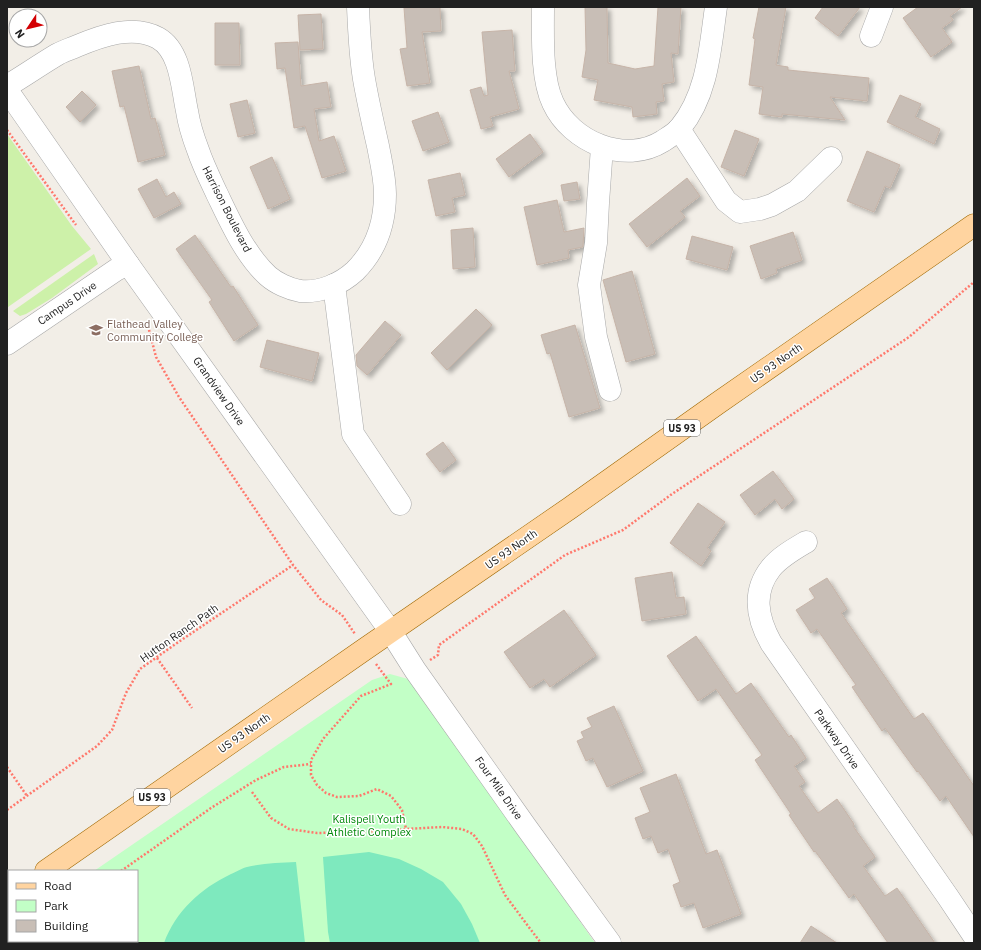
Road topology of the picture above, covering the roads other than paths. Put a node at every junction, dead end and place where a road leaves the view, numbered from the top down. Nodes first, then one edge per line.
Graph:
1 (358, 7) edge
2 (543, 7) edge
3 (716, 7) edge
4 (882, 7) edge
5 (871, 36) dead end
6 (7, 86) edge
7 (7, 90) edge
8 (680, 129) junction
9 (602, 147) junction
10 (831, 158) dead end
11 (974, 225) edge
12 (128, 264) junction
13 (334, 285) junction
14 (7, 344) edge
15 (610, 390) dead end
16 (400, 504) dead end
17 (806, 542) dead end
18 (391, 632) junction
19 (47, 870) edge
20 (974, 936) edge
21 (610, 943) edge

1 - 13 street, Harrison Boulevard
2 - 9 street
3 - 8 street
4 - 5 street
6 - 13 street, Harrison Boulevard
7 - 12 street, Grandview Drive
8 - 9 street
8 - 10 street
9 - 15 street
11 - 18 main road, US 93 North / US 93
12 - 14 street, Campus Drive
12 - 18 street, Grandview Drive
13 - 16 street
17 - 20 street, Parkway Drive
18 - 19 main road, US 93 North / US 93
18 - 21 street, Four Mile Drive

